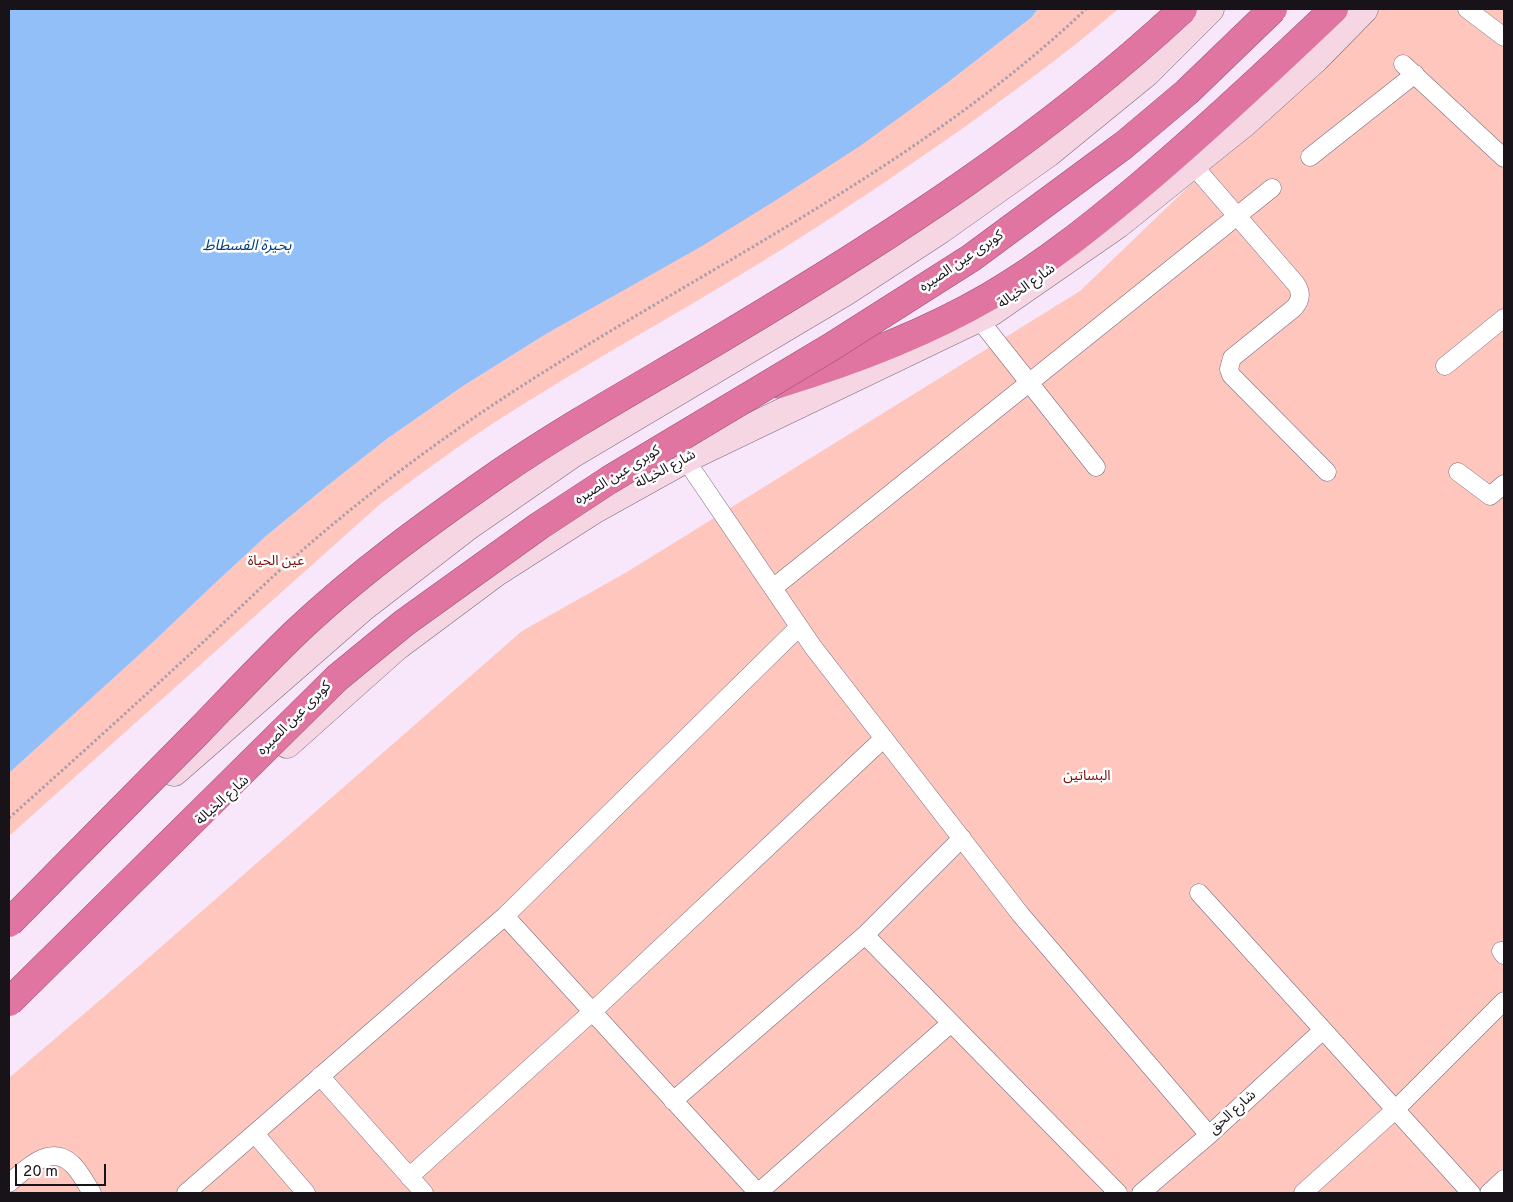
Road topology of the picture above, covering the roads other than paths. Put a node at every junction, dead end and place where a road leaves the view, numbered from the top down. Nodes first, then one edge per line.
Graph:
1 (1183, 9) edge
2 (1210, 9) edge
3 (1273, 9) edge
4 (1334, 9) edge
5 (1364, 9) edge
6 (1467, 9) edge
7 (1504, 37) edge
8 (1310, 157) dead end
9 (1504, 158) edge
10 (1192, 164) junction
11 (1272, 188) dead end
12 (1237, 216) junction
13 (978, 318) junction
14 (1504, 318) edge
15 (1445, 366) dead end
16 (1029, 383) junction
17 (755, 392) junction
18 (686, 459) junction
19 (1096, 467) dead end
20 (1327, 472) dead end
21 (1458, 472) dead end
22 (1504, 484) edge
23 (773, 588) junction
24 (799, 627) junction
25 (884, 738) junction
26 (962, 838) junction
27 (1199, 893) dead end
28 (505, 916) junction
29 (9, 922) edge
30 (865, 935) junction
31 (9, 993) edge
32 (1504, 1001) edge
33 (9, 1002) edge
34 (592, 1012) junction
35 (951, 1023) junction
36 (1323, 1030) junction
37 (320, 1076) junction
38 (673, 1101) junction
39 (1395, 1110) junction
40 (255, 1134) junction
41 (1208, 1135) junction
42 (409, 1177) junction
43 (1504, 1179) edge
44 (9, 1184) edge
45 (92, 1193) edge
46 (186, 1193) edge
47 (306, 1193) edge
48 (424, 1193) edge
49 (758, 1193) edge
50 (1118, 1193) edge
51 (1140, 1193) edge
52 (1303, 1193) edge
53 (1471, 1193) edge
54 (1489, 1193) edge

1 - 29 highway, bridge
2 - 29 street
3 - 17 highway, كوبرى عين الصيره, bridge
4 - 17 highway, bridge
5 - 10 street, شارع الخيالة
6 - 7 lane
8 - 9 lane
10 - 12 lane
10 - 13 street, شارع الخيالة
11 - 12 lane
12 - 16 lane
12 - 20 lane
13 - 16 lane
13 - 18 street, شارع الخيالة
14 - 15 lane
16 - 19 lane
16 - 23 lane
17 - 33 highway, كوبرى عين الصيره, bridge
18 - 23 lane
18 - 31 street, شارع الخيالة
21 - 22 lane
23 - 24 lane
24 - 25 lane
24 - 28 lane
25 - 26 lane
25 - 34 lane
26 - 30 lane
26 - 41 lane
27 - 36 lane
28 - 34 lane
28 - 37 lane
30 - 35 lane
30 - 38 lane
32 - 39 lane
34 - 38 lane
34 - 42 lane
35 - 49 lane
35 - 50 lane
36 - 39 lane
36 - 41 lane, شارع الحق
37 - 40 lane
37 - 42 lane
38 - 49 lane
39 - 52 lane
39 - 53 lane
40 - 46 lane
40 - 47 lane
41 - 51 lane, شارع الحق
42 - 48 lane
43 - 54 lane
44 - 45 lane

